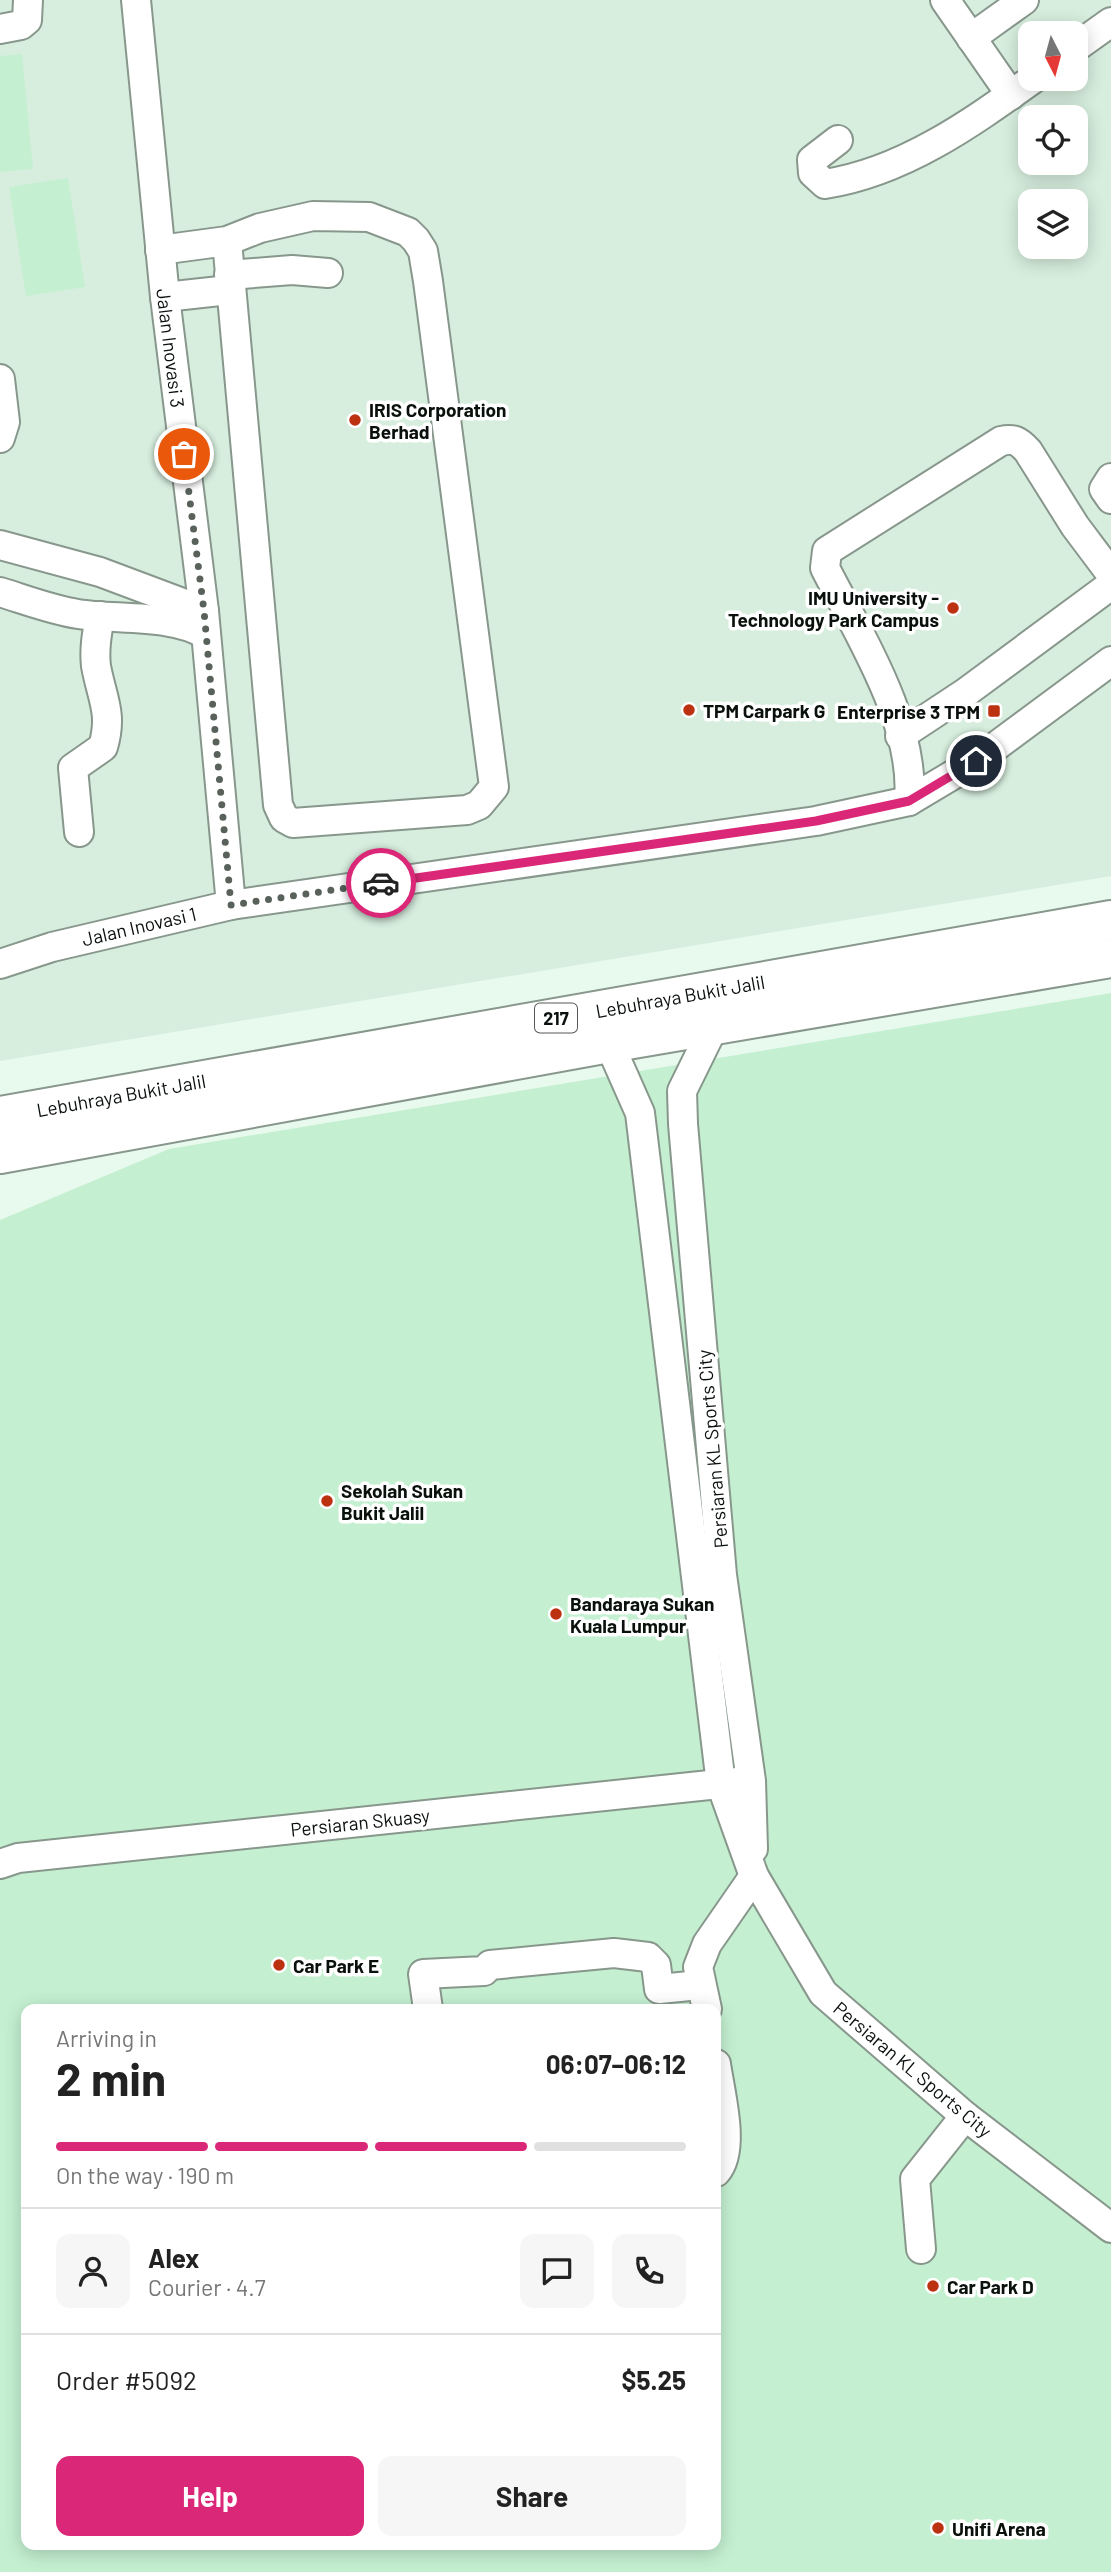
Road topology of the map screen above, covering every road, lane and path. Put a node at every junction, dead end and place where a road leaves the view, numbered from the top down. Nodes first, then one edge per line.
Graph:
1 (28, 0) edge
2 (136, 0) edge
3 (945, 0) edge
4 (1024, 0) edge
5 (1111, 22) edge
6 (0, 29) edge
7 (971, 38) junction
8 (1088, 38) edge
9 (1018, 83) edge
10 (1018, 89) edge
11 (838, 140) dead end
12 (227, 241) junction
13 (160, 250) junction
14 (328, 273) dead end
15 (229, 282) junction
16 (164, 297) junction
17 (0, 379) edge
18 (0, 438) edge
19 (1111, 478) edge
20 (1111, 499) edge
21 (0, 545) edge
22 (1111, 574) edge
23 (1111, 585) edge
24 (0, 592) edge
25 (100, 616) junction
26 (205, 623) junction
27 (1111, 661) edge
28 (900, 736) junction
29 (909, 801) junction
30 (79, 832) dead end
31 (231, 905) junction
32 (1111, 920) edge
33 (1111, 958) edge
34 (0, 964) edge
35 (713, 1028) junction
36 (609, 1043) junction
37 (0, 1116) edge
38 (16, 1152) edge
39 (0, 1171) edge
40 (706, 1382) junction
41 (673, 1385) junction
42 (751, 1781) junction
43 (722, 1784) junction
44 (0, 1864) edge
45 (754, 1876) junction
46 (702, 1987) edge
47 (427, 2004) edge
48 (721, 2100) edge
49 (965, 2116) junction
50 (721, 2166) edge
51 (1111, 2228) edge
52 (921, 2249) dead end

1 - 6 street
2 - 13 street, Jalan Inovasi 3
3 - 7 street
4 - 7 street
5 - 8 street
7 - 9 street
10 - 11 street
12 - 13 street
12 - 15 street
12 - 15 street
13 - 16 street, Jalan Inovasi 3
14 - 15 street
15 - 16 street
16 - 26 street, Jalan Inovasi 3
17 - 18 street
19 - 20 street
21 - 26 street
22 - 28 street
23 - 28 street
24 - 25 street
25 - 26 street
25 - 30 street
26 - 31 street, Jalan Inovasi 3
27 - 29 street, Jalan Inovasi 1
28 - 29 street
29 - 31 street, Jalan Inovasi 1
31 - 34 street, Jalan Inovasi 1
32 - 37 highway, Lebuhraya Bukit Jalil / 217
33 - 35 highway, Lebuhraya Bukit Jalil / 217
35 - 36 highway, Lebuhraya Bukit Jalil / 217
35 - 40 street, Persiaran KL Sports City
36 - 38 highway, Lebuhraya Bukit Jalil / 217
36 - 41 street, Persiaran KL Sports City
38 - 39 highway
40 - 41 street
40 - 42 street, Persiaran KL Sports City
41 - 43 street, Persiaran KL Sports City
42 - 43 street, Persiaran Skuasy
42 - 45 street, Persiaran KL Sports City
43 - 44 street, Persiaran Skuasy
43 - 45 street, Persiaran KL Sports City
45 - 46 street
45 - 49 street, Persiaran KL Sports City
46 - 47 street
48 - 50 street
49 - 51 street, Persiaran KL Sports City
49 - 52 street

